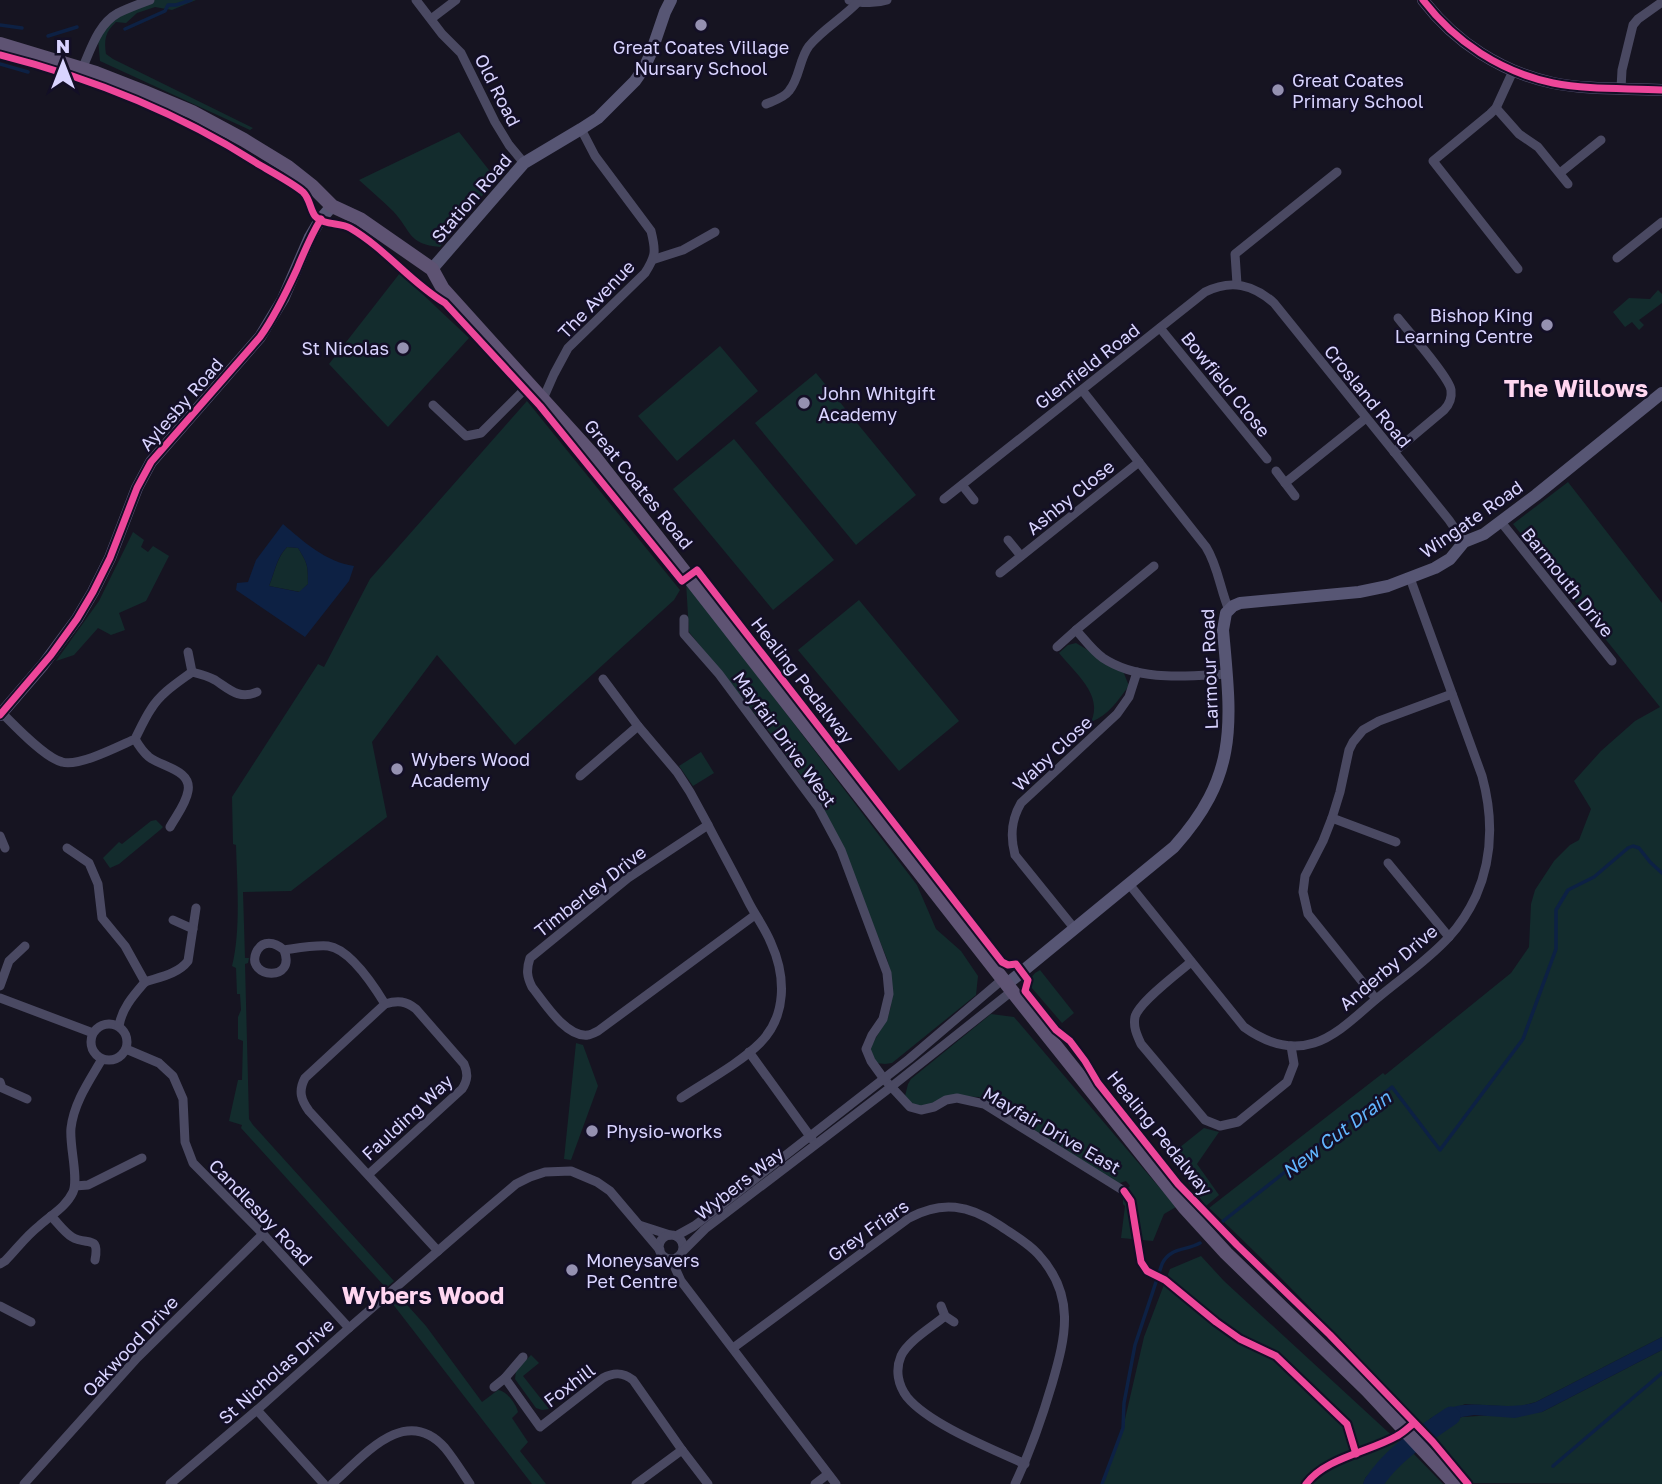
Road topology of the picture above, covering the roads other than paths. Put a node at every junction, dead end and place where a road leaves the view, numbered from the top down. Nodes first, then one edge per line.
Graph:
1 (150, 0) edge
2 (416, 0) edge
3 (456, 0) edge
4 (671, 0) edge
5 (887, 0) edge
6 (854, 1) edge
7 (1429, 2) edge
8 (1662, 2) edge
9 (431, 19) junction
10 (0, 44) edge
11 (82, 69) junction
12 (1513, 71) junction
13 (1621, 88) junction
14 (1662, 90) edge
15 (765, 104) dead end
16 (1496, 108) junction
17 (581, 130) junction
18 (1601, 140) dead end
19 (524, 163) junction
20 (1337, 172) dead end
21 (1560, 173) junction
22 (1569, 184) dead end
23 (332, 206) junction
24 (1662, 222) edge
25 (715, 232) dead end
26 (1617, 258) dead end
27 (654, 259) junction
28 (432, 269) junction
29 (1518, 269) dead end
30 (1237, 284) junction
31 (1398, 318) dead end
32 (1160, 328) junction
33 (530, 384) junction
34 (1082, 390) junction
35 (1662, 393) edge
36 (544, 399) junction
37 (433, 405) dead end
38 (1366, 418) junction
39 (1394, 452) junction
40 (1267, 460) dead end
41 (1139, 461) junction
42 (1276, 471) dead end
43 (1285, 484) junction
44 (962, 485) junction
45 (1296, 496) dead end
46 (944, 499) dead end
47 (974, 500) dead end
48 (1501, 522) junction
49 (1008, 540) dead end
50 (1464, 542) junction
51 (1021, 556) junction
52 (1154, 566) dead end
53 (1000, 573) dead end
54 (1410, 578) junction
55 (1228, 610) junction
56 (684, 619) dead end
57 (1076, 630) junction
58 (1057, 647) dead end
59 (188, 652) dead end
60 (1612, 661) dead end
61 (192, 672) junction
62 (1137, 672) junction
63 (1227, 674) junction
64 (603, 679) dead end
65 (257, 692) dead end
66 (1452, 694) junction
67 (1, 714) edge
68 (638, 726) junction
69 (135, 739) junction
70 (580, 776) dead end
71 (1332, 818) junction
72 (708, 825) junction
73 (170, 827) dead end
74 (0, 836) edge
75 (1396, 842) dead end
76 (5, 848) dead end
77 (67, 848) dead end
78 (1388, 863) dead end
79 (1129, 884) junction
80 (196, 908) dead end
81 (755, 915) junction
82 (173, 920) dead end
83 (1074, 928) junction
84 (193, 929) junction
85 (1449, 937) junction
86 (25, 946) dead end
87 (284, 950) dead end
88 (1191, 962) junction
89 (145, 982) junction
90 (1008, 985) junction
91 (0, 986) edge
92 (0, 998) edge
93 (1376, 999) junction
94 (385, 1004) junction
95 (119, 1026) junction
96 (93, 1033) junction
97 (1291, 1046) junction
98 (126, 1049) junction
99 (749, 1052) junction
100 (102, 1059) junction
101 (884, 1079) junction
102 (0, 1082) edge
103 (891, 1087) junction
104 (681, 1098) dead end
105 (27, 1100) dead end
106 (813, 1140) junction
107 (142, 1158) dead end
108 (369, 1174) junction
109 (75, 1186) junction
110 (1124, 1191) dead end
111 (51, 1216) junction
112 (637, 1225) junction
113 (263, 1234) junction
114 (673, 1235) junction
115 (660, 1250) junction
116 (438, 1251) junction
117 (683, 1251) junction
118 (671, 1259) junction
119 (95, 1261) dead end
120 (0, 1265) edge
121 (0, 1306) edge
122 (941, 1306) dead end
123 (31, 1322) dead end
124 (349, 1328) junction
125 (733, 1348) junction
126 (523, 1357) dead end
127 (505, 1378) junction
128 (494, 1387) dead end
129 (257, 1410) junction
130 (682, 1450) junction
131 (1024, 1464) junction
132 (828, 1474) junction
133 (24, 1484) edge
134 (170, 1484) edge
135 (324, 1484) edge
136 (332, 1484) edge
137 (470, 1484) edge
138 (636, 1484) edge
139 (708, 1484) edge
140 (815, 1484) edge
141 (836, 1484) edge
142 (1015, 1484) edge
143 (1455, 1484) edge

1 - 11 street
2 - 9 street, Old Road
3 - 9 street
4 - 17 street, Station Road
5 - 6 street
6 - 15 street
7 - 12 street
8 - 13 street
9 - 19 street, Old Road
10 - 11 main road, Great Coates Road
11 - 23 main road, Great Coates Road
12 - 13 street
12 - 16 street
13 - 14 street
16 - 21 street
16 - 29 street
17 - 19 street, Station Road
17 - 27 street, The Avenue
18 - 21 street
19 - 28 street, Station Road
20 - 30 street
21 - 22 street
23 - 28 main road, Great Coates Road
23 - 67 street, Aylesby Road
24 - 26 street
25 - 27 street, The Avenue
27 - 36 street, The Avenue
28 - 33 main road, Great Coates Road
30 - 32 street, Glenfield Road
30 - 38 street, Crosland Road
31 - 39 street
32 - 34 street, Glenfield Road
32 - 40 street, Bowfield Close
33 - 36 main road, Great Coates Road
33 - 37 street
34 - 41 street, Larmour Road
34 - 44 street, Glenfield Road
35 - 48 street, Wingate Road
36 - 90 main road, Great Coates Road
38 - 39 street, Crosland Road
38 - 43 street
39 - 50 street, Crosland Road
41 - 51 street, Ashby Close
41 - 55 street, Larmour Road
42 - 43 street
43 - 45 street
44 - 46 street, Glenfield Road
44 - 47 street
48 - 50 street, Wingate Road
48 - 60 street, Barmouth Drive
49 - 51 street, Ashby Close
50 - 54 street, Wingate Road
51 - 53 street, Ashby Close
52 - 57 street
54 - 55 street, Wingate Road
54 - 66 street, Anderby Drive
55 - 63 street, Larmour Road
56 - 101 street, Mayfair Drive West
57 - 58 street
57 - 62 street
59 - 61 street
61 - 65 street
61 - 69 street
62 - 63 street
62 - 83 street, Waby Close
63 - 79 street, Larmour Road
64 - 68 street
66 - 71 street
66 - 85 street, Anderby Drive
67 - 69 street
68 - 70 street
68 - 72 street
69 - 73 street
71 - 75 street
71 - 93 street
72 - 81 street
72 - 81 street, Timberley Drive
74 - 76 street
77 - 89 street
78 - 85 street
79 - 83 street, Larmour Road
79 - 88 street
80 - 84 street
81 - 99 street
82 - 84 street
83 - 90 street, Larmour Road
84 - 89 street
85 - 93 street, Anderby Drive
86 - 91 street
87 - 94 street
88 - 97 street
88 - 97 street
89 - 95 street
90 - 101 street, Wybers Way
90 - 103 street, Wybers Way
90 - 143 main road, Great Coates Road
92 - 96 street
93 - 97 street, Anderby Drive
94 - 108 street, Faulding Way
94 - 108 street, Faulding Way
95 - 96 street
95 - 98 street
96 - 100 street
98 - 100 street
98 - 113 street, Candlesby Road
99 - 104 street
99 - 106 street
100 - 109 street
101 - 103 street
101 - 106 street, Wybers Way
102 - 105 street
103 - 106 street, Wybers Way
103 - 110 street, Mayfair Drive East
106 - 114 street, Wybers Way
106 - 117 street, Wybers Way
107 - 109 street
108 - 116 street, Faulding Way
109 - 111 street
111 - 119 street
111 - 120 street
112 - 114 street
112 - 115 street, St Nicholas Drive
112 - 116 street, St Nicholas Drive
113 - 124 street, Candlesby Road
113 - 133 street, Oakwood Drive
114 - 115 street
114 - 117 street
115 - 118 street
116 - 124 street, St Nicholas Drive
117 - 118 street
118 - 125 street
121 - 123 street
122 - 131 street
124 - 129 street, St Nicholas Drive
125 - 131 street, Grey Friars
125 - 132 street
126 - 127 street
127 - 128 street
127 - 130 street, Foxhill
129 - 134 street, St Nicholas Drive
129 - 135 street
130 - 138 street
130 - 139 street, Foxhill
131 - 142 street, Grey Friars
132 - 140 street
132 - 141 street
136 - 137 street

